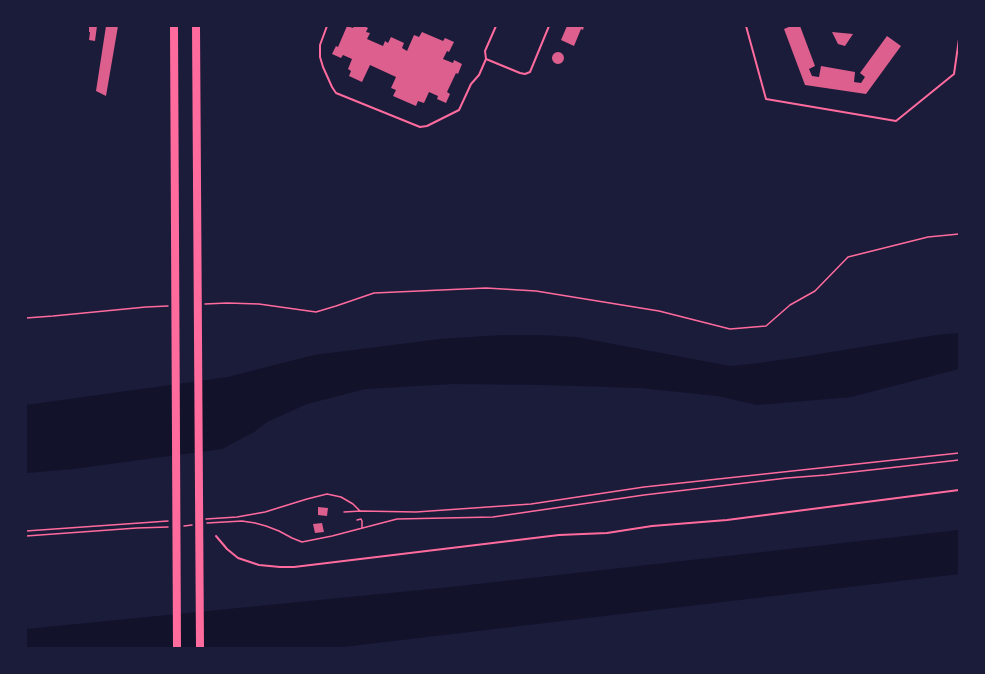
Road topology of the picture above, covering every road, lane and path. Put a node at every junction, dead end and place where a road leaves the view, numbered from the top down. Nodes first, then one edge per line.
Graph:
1 (174, 26) edge
2 (196, 26) edge
3 (327, 26) edge
4 (496, 26) edge
5 (549, 26) edge
6 (746, 26) edge
7 (959, 39) edge
8 (486, 59) junction
9 (959, 234) edge
10 (205, 304) dead end
11 (168, 306) dead end
12 (26, 318) edge
13 (959, 453) edge
14 (959, 460) edge
15 (959, 490) edge
16 (344, 512) dead end
17 (357, 520) dead end
18 (197, 524) dead end
19 (204, 524) dead end
20 (182, 526) dead end
21 (168, 527) dead end
22 (362, 528) junction
23 (26, 536) edge
24 (216, 536) dead end
25 (177, 648) edge
26 (200, 648) edge

1 - 25 highway
2 - 26 highway
3 - 8 lane
4 - 8 lane
5 - 8 lane
6 - 7 lane
9 - 10 path
11 - 12 path
13 - 16 path
14 - 22 path
15 - 24 lane
17 - 22 path
18 - 20 path
19 - 22 path
21 - 23 path

